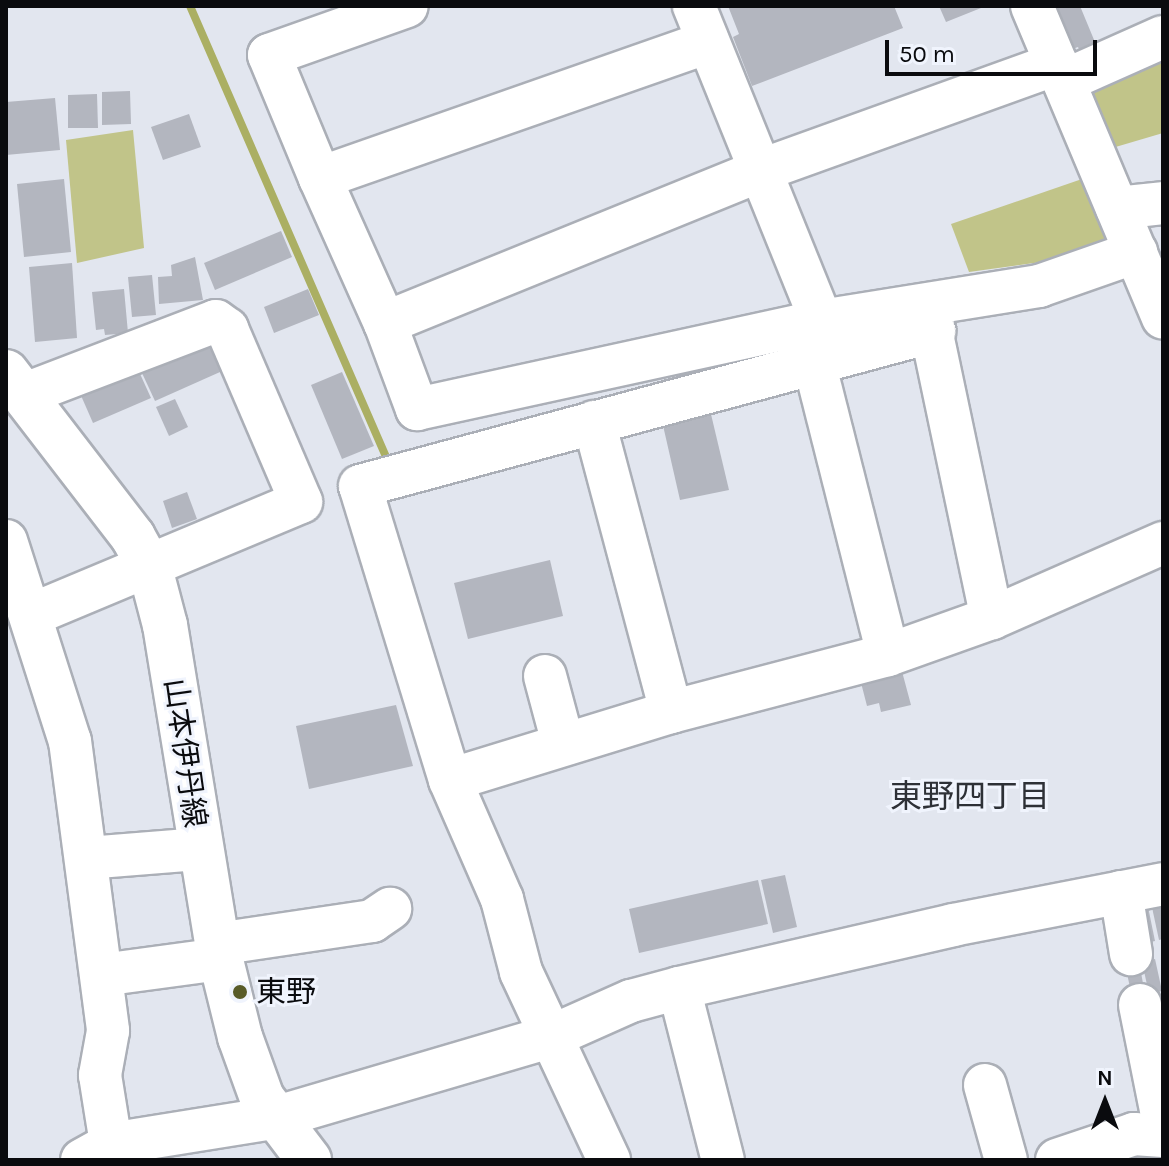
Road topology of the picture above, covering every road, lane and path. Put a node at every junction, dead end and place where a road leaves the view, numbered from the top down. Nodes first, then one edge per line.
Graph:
1 (407, 6) edge
2 (1032, 6) edge
3 (701, 24) edge
4 (1163, 37) edge
5 (1060, 73) junction
6 (762, 170) junction
7 (320, 178) junction
8 (1163, 203) edge
9 (1117, 208) junction
10 (1136, 252) junction
11 (930, 317) junction
12 (1163, 318) edge
13 (821, 321) junction
14 (385, 323) junction
15 (814, 362) junction
16 (16, 383) edge
17 (594, 422) junction
18 (6, 541) edge
19 (1163, 543) edge
20 (150, 568) junction
21 (20, 599) edge
22 (992, 618) junction
23 (888, 655) junction
24 (545, 676) dead end
25 (671, 712) junction
26 (563, 743) junction
27 (450, 780) junction
28 (199, 849) junction
29 (87, 858) junction
30 (1163, 884) edge
31 (1121, 892) junction
32 (390, 909) dead end
33 (219, 952) junction
34 (1131, 954) dead end
35 (102, 975) junction
36 (679, 988) junction
37 (1140, 1005) dead end
38 (550, 1037) junction
39 (985, 1085) dead end
40 (274, 1118) junction
41 (1163, 1120) edge
42 (1163, 1136) edge
43 (90, 1156) edge
44 (309, 1160) edge
45 (609, 1160) edge
46 (723, 1160) edge
47 (1006, 1160) edge
48 (1057, 1160) edge

1 - 7 street
2 - 5 street
3 - 6 street
3 - 7 street
4 - 5 street
5 - 6 street
5 - 9 street
6 - 13 street
6 - 14 street
7 - 14 street
8 - 9 street
9 - 10 street
10 - 11 street
10 - 12 street
11 - 13 street
11 - 15 street
11 - 22 street
13 - 14 street
15 - 17 street
15 - 23 street
16 - 20 main road, 山本伊丹線
16 - 20 street
17 - 25 street
17 - 27 street
18 - 21 street
19 - 22 street
20 - 21 street
20 - 28 main road, 山本伊丹線
21 - 29 street
22 - 23 street
23 - 25 street
24 - 26 street
25 - 26 street
26 - 27 street
27 - 38 street
28 - 29 street
28 - 33 main road, 山本伊丹線
29 - 35 street
30 - 31 street
31 - 34 street
31 - 36 street
32 - 33 street
33 - 35 street
33 - 40 main road, 山本伊丹線
35 - 43 street
36 - 38 street
36 - 46 street
37 - 41 street
38 - 40 street
38 - 45 street
39 - 47 street
40 - 43 street
40 - 44 main road, 山本伊丹線
42 - 48 street

